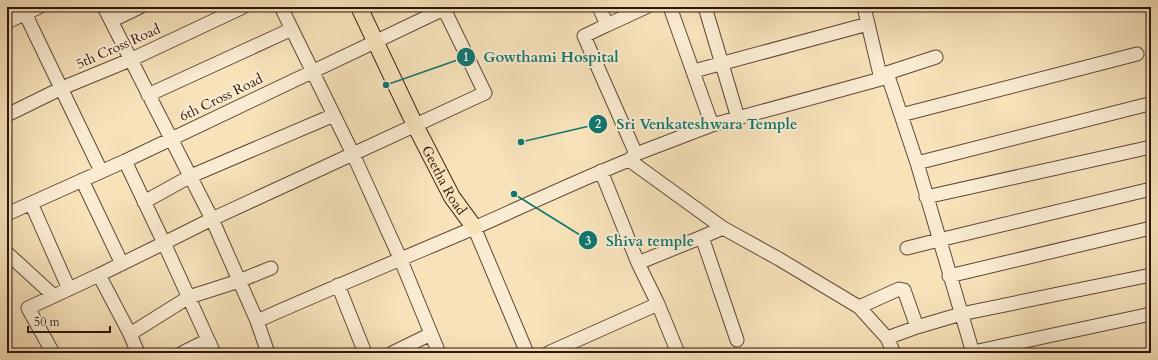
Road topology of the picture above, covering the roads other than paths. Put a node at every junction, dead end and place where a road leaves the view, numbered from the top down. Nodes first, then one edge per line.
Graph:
1 (39, 7) edge
2 (104, 7) edge
3 (140, 7) edge
4 (243, 7) edge
5 (281, 7) edge
6 (359, 7) edge
7 (599, 7) edge
8 (646, 7) edge
9 (670, 7) edge
10 (705, 7) edge
11 (864, 7) edge
12 (445, 8) edge
13 (24, 10) edge
14 (111, 21) junction
15 (7, 22) edge
16 (868, 24) junction
17 (607, 25) junction
18 (292, 29) junction
19 (375, 41) junction
20 (1138, 54) dead end
21 (936, 58) dead end
22 (130, 60) junction
23 (722, 64) junction
24 (312, 71) junction
25 (694, 71) junction
26 (884, 76) junction
27 (62, 88) junction
28 (148, 95) junction
29 (1149, 104) dead end
30 (7, 115) edge
31 (334, 115) junction
32 (901, 115) junction
33 (738, 118) junction
34 (415, 125) junction
35 (712, 125) junction
36 (171, 139) junction
37 (1151, 147) edge
38 (353, 154) junction
39 (633, 157) junction
40 (125, 161) junction
41 (917, 163) junction
42 (102, 171) junction
43 (601, 171) junction
44 (191, 176) junction
45 (82, 180) junction
46 (1151, 189) edge
47 (926, 197) junction
48 (144, 202) junction
49 (31, 203) junction
50 (7, 214) edge
51 (212, 219) junction
52 (474, 227) junction
53 (722, 228) junction
54 (1151, 228) edge
55 (702, 237) junction
56 (939, 240) junction
57 (164, 243) junction
58 (907, 248) dead end
59 (7, 253) edge
60 (400, 258) junction
61 (638, 263) junction
62 (122, 264) junction
63 (271, 268) dead end
64 (99, 275) junction
65 (1151, 275) edge
66 (949, 276) junction
67 (239, 281) junction
68 (338, 285) junction
69 (69, 289) junction
70 (54, 296) junction
71 (189, 297) junction
72 (658, 304) junction
73 (859, 307) junction
74 (961, 314) junction
75 (1151, 314) edge
76 (256, 321) junction
77 (918, 327) junction
78 (130, 334) junction
79 (431, 334) junction
80 (887, 338) junction
81 (208, 340) junction
82 (737, 340) dead end
83 (54, 353) edge
84 (138, 353) edge
85 (182, 353) edge
86 (214, 353) edge
87 (268, 353) edge
88 (365, 353) edge
89 (392, 353) edge
90 (439, 353) edge
91 (527, 353) edge
92 (548, 353) edge
93 (678, 353) edge
94 (894, 353) edge
95 (971, 353) edge

1 - 13 street
2 - 14 street
3 - 14 street
4 - 22 street, 5th Cross Road
5 - 18 street
6 - 19 main road, Geetha Road
7 - 17 street
8 - 17 street
9 - 25 street
10 - 23 street
11 - 16 street
12 - 19 street, 6th Cross Road
12 - 34 street
13 - 15 street
13 - 27 street
14 - 22 street
16 - 23 street
16 - 26 street
17 - 39 street
18 - 24 street
18 - 28 street
19 - 24 street, 6th Cross Road
19 - 34 main road, Geetha Road
20 - 32 street
21 - 26 street
22 - 27 street, 5th Cross Road
22 - 28 street
23 - 25 street
23 - 33 street
24 - 31 street
24 - 36 street, 6th Cross Road
25 - 35 street
26 - 32 street
26 - 33 street
27 - 30 street, 5th Cross Road
27 - 42 street
28 - 36 street
29 - 41 street
31 - 38 street
31 - 44 street
32 - 41 street
33 - 35 street
34 - 38 street
34 - 52 main road, Geetha Road
35 - 39 street
36 - 40 street, 6th Cross Road
36 - 44 street
37 - 47 street
38 - 51 street
38 - 60 street
39 - 43 street
39 - 53 street
40 - 42 street, 6th Cross Road
40 - 48 street
41 - 47 street
42 - 45 street, 6th Cross Road
43 - 52 street
43 - 61 street
44 - 48 street
44 - 51 street
45 - 49 street, 6th Cross Road
45 - 62 street
46 - 56 street
47 - 56 street
48 - 57 street
49 - 50 street, 6th Cross Road
49 - 69 street
51 - 57 street
51 - 67 street
52 - 60 street
52 - 91 street, Geetha Road
53 - 55 street
53 - 73 street
54 - 66 street
55 - 61 street
55 - 82 street
56 - 58 street
56 - 66 street
57 - 62 street
57 - 71 street
59 - 70 street
60 - 68 street
60 - 79 street
61 - 72 street
62 - 64 street
63 - 67 street
64 - 69 street
64 - 78 street
65 - 74 street
66 - 74 street
67 - 71 street
67 - 76 street
68 - 76 street
68 - 88 street
69 - 70 street
70 - 83 street
71 - 78 street
71 - 81 street
72 - 92 street
72 - 93 street
73 - 77 street
73 - 80 street
74 - 77 street
74 - 95 street
75 - 95 street
76 - 87 street
77 - 80 street
78 - 84 street
79 - 89 street
79 - 90 street
80 - 94 street
81 - 85 street
81 - 86 street

